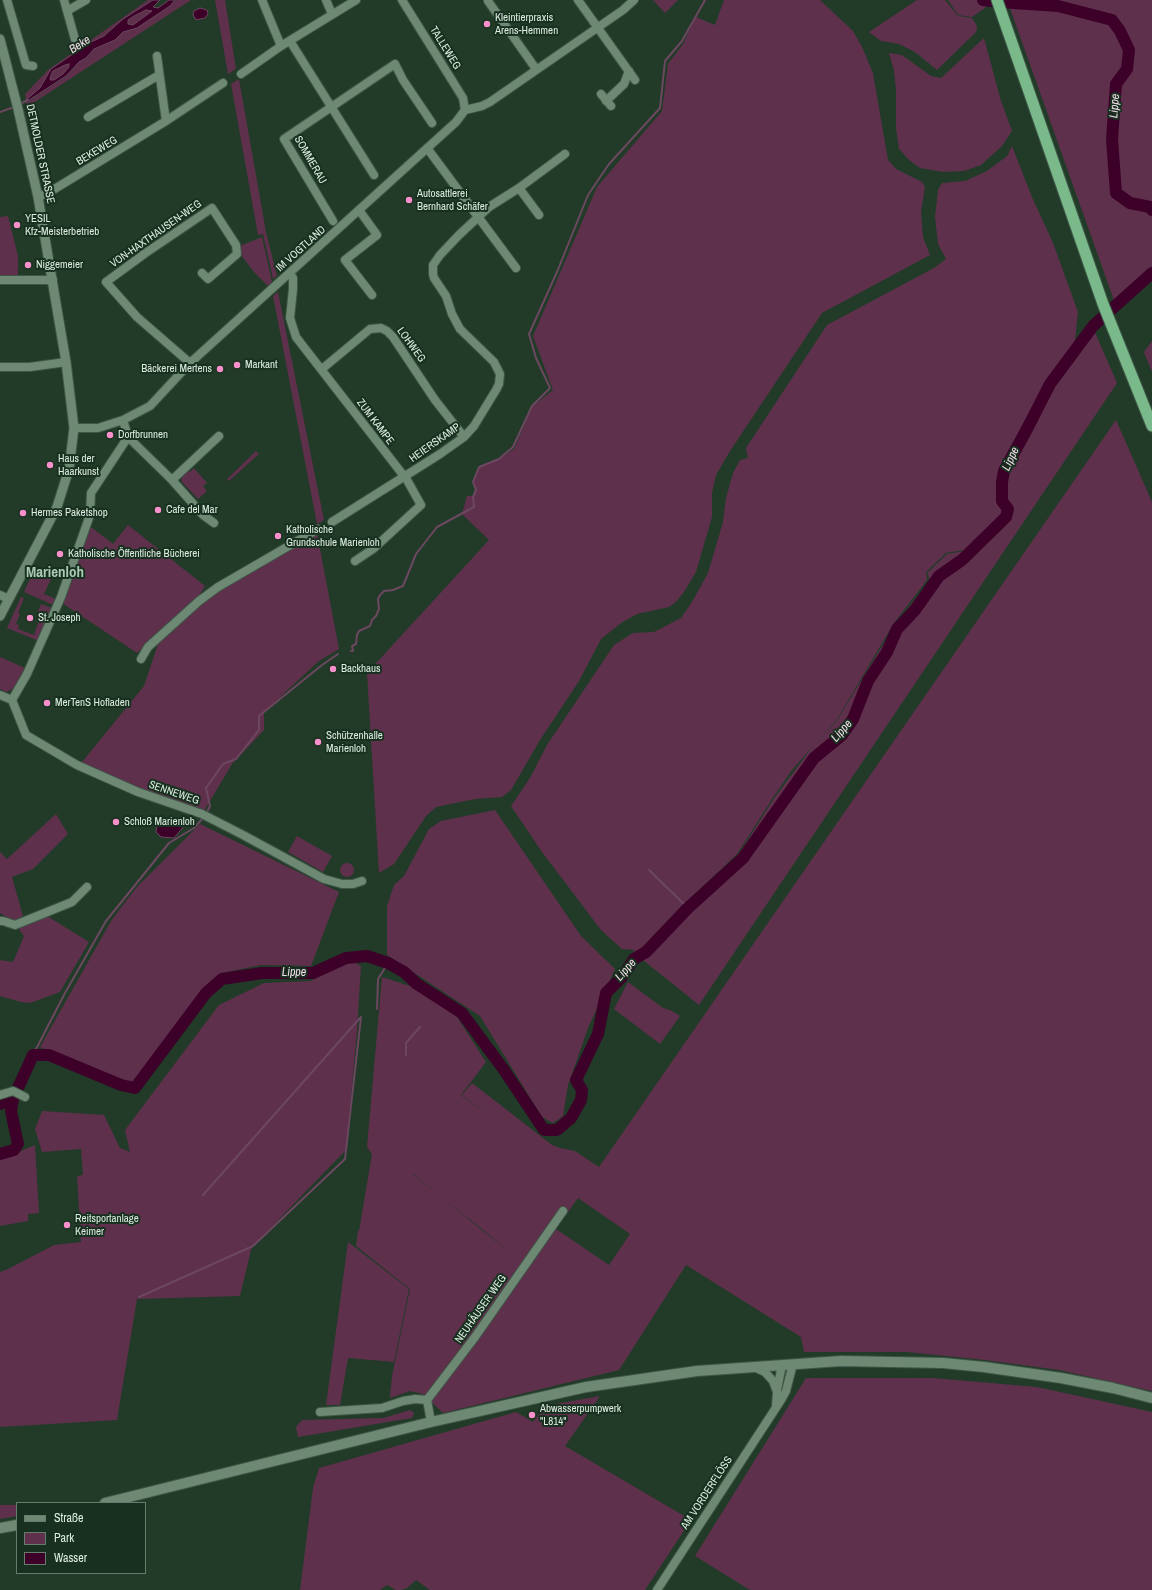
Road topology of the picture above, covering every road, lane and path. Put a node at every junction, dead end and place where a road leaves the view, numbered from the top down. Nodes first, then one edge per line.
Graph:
1 (8, 0) edge
2 (64, 0) edge
3 (86, 0) edge
4 (262, 0) edge
5 (326, 0) edge
6 (356, 0) edge
7 (402, 0) edge
8 (578, 0) edge
9 (634, 0) edge
10 (488, 1) edge
11 (999, 5) edge
12 (67, 11) junction
13 (332, 14) junction
14 (597, 27) junction
15 (290, 41) junction
16 (76, 43) dead end
17 (1, 44) edge
18 (282, 46) junction
19 (157, 56) dead end
20 (33, 66) dead end
21 (536, 69) junction
22 (629, 72) junction
23 (241, 74) dead end
24 (159, 75) junction
25 (635, 80) dead end
26 (223, 83) dead end
27 (606, 100) dead end
28 (331, 106) junction
29 (465, 110) junction
30 (88, 117) dead end
31 (166, 121) junction
32 (432, 123) dead end
33 (427, 148) junction
34 (565, 154) dead end
35 (374, 175) dead end
36 (519, 188) junction
37 (38, 197) junction
38 (359, 210) junction
39 (539, 215) dead end
40 (478, 217) junction
41 (333, 221) dead end
42 (516, 268) dead end
43 (202, 273) dead end
44 (290, 274) junction
45 (0, 280) edge
46 (53, 280) junction
47 (372, 295) dead end
48 (66, 362) junction
49 (190, 363) junction
50 (0, 367) edge
51 (322, 369) junction
52 (123, 420) junction
53 (1152, 426) edge
54 (74, 428) junction
55 (219, 436) dead end
56 (128, 437) junction
57 (464, 437) junction
58 (404, 478) junction
59 (172, 480) junction
60 (332, 522) dead end
61 (214, 523) dead end
62 (318, 529) dead end
63 (355, 561) dead end
64 (0, 595) edge
65 (9, 599) junction
66 (0, 616) edge
67 (141, 659) dead end
68 (0, 695) edge
69 (12, 700) junction
70 (362, 881) dead end
71 (87, 886) dead end
72 (0, 921) edge
73 (0, 1095) edge
74 (24, 1096) dead end
75 (564, 1211) dead end
76 (793, 1364) junction
77 (782, 1365) junction
78 (754, 1367) junction
79 (776, 1392) junction
80 (1152, 1398) edge
81 (427, 1400) junction
82 (776, 1407) junction
83 (320, 1412) dead end
84 (431, 1422) junction
85 (109, 1502) edge
86 (16, 1525) edge
87 (0, 1528) edge
88 (657, 1590) edge

1 - 20 street
2 - 12 street
3 - 12 street
4 - 18 street
5 - 13 street
6 - 13 street
7 - 29 street, TALLEWEG
8 - 14 street
9 - 14 street
10 - 21 street
11 - 53 highway
12 - 16 street
13 - 15 street
14 - 21 street
14 - 22 street
15 - 18 street
15 - 28 street
17 - 37 street, DETMOLDER STRASSE
18 - 23 street
19 - 24 street
21 - 29 street
22 - 25 street
22 - 27 street
24 - 30 street
24 - 31 street
26 - 31 street, BEKEWEG
28 - 32 street, SOMMERAU
28 - 35 street
28 - 41 street, SOMMERAU
29 - 33 street, IM VOGTLAND
31 - 37 street, BEKEWEG
33 - 38 street, IM VOGTLAND
33 - 40 street
34 - 36 street, HEIERSKAMP
36 - 39 street
36 - 40 street, HEIERSKAMP
37 - 46 street, DETMOLDER STRASSE
38 - 44 street, IM VOGTLAND
38 - 47 street
40 - 42 street
40 - 57 street, HEIERSKAMP
43 - 49 street, VON-HAXTHAUSEN-WEG
44 - 49 street, IM VOGTLAND
44 - 51 street, ZUM KAMPE
45 - 46 street
46 - 48 street, DETMOLDER STRASSE
48 - 50 street
48 - 54 street, DETMOLDER STRASSE
49 - 52 street, IM VOGTLAND
51 - 57 street, LOHWEG
51 - 58 street, ZUM KAMPE
52 - 54 street, IM VOGTLAND
52 - 56 street
54 - 65 street, DETMOLDER STRASSE
55 - 59 street
56 - 59 street
56 - 69 street
57 - 58 street, HEIERSKAMP
58 - 60 street, HEIERSKAMP
58 - 63 street, ZUM KAMPE
59 - 61 street
62 - 67 street
64 - 65 street
65 - 66 street, DETMOLDER STRASSE
68 - 69 street
69 - 70 street, SENNEWEG
71 - 72 street
73 - 74 street
75 - 81 street, NEUHÄUSER WEG
76 - 77 main road
76 - 80 main road
76 - 82 street, AM VORDERFLÖSS
77 - 78 main road
77 - 79 street
78 - 79 street
78 - 84 main road
79 - 82 street
81 - 83 street
81 - 84 street
82 - 88 street, AM VORDERFLÖSS
84 - 85 main road
86 - 87 main road

